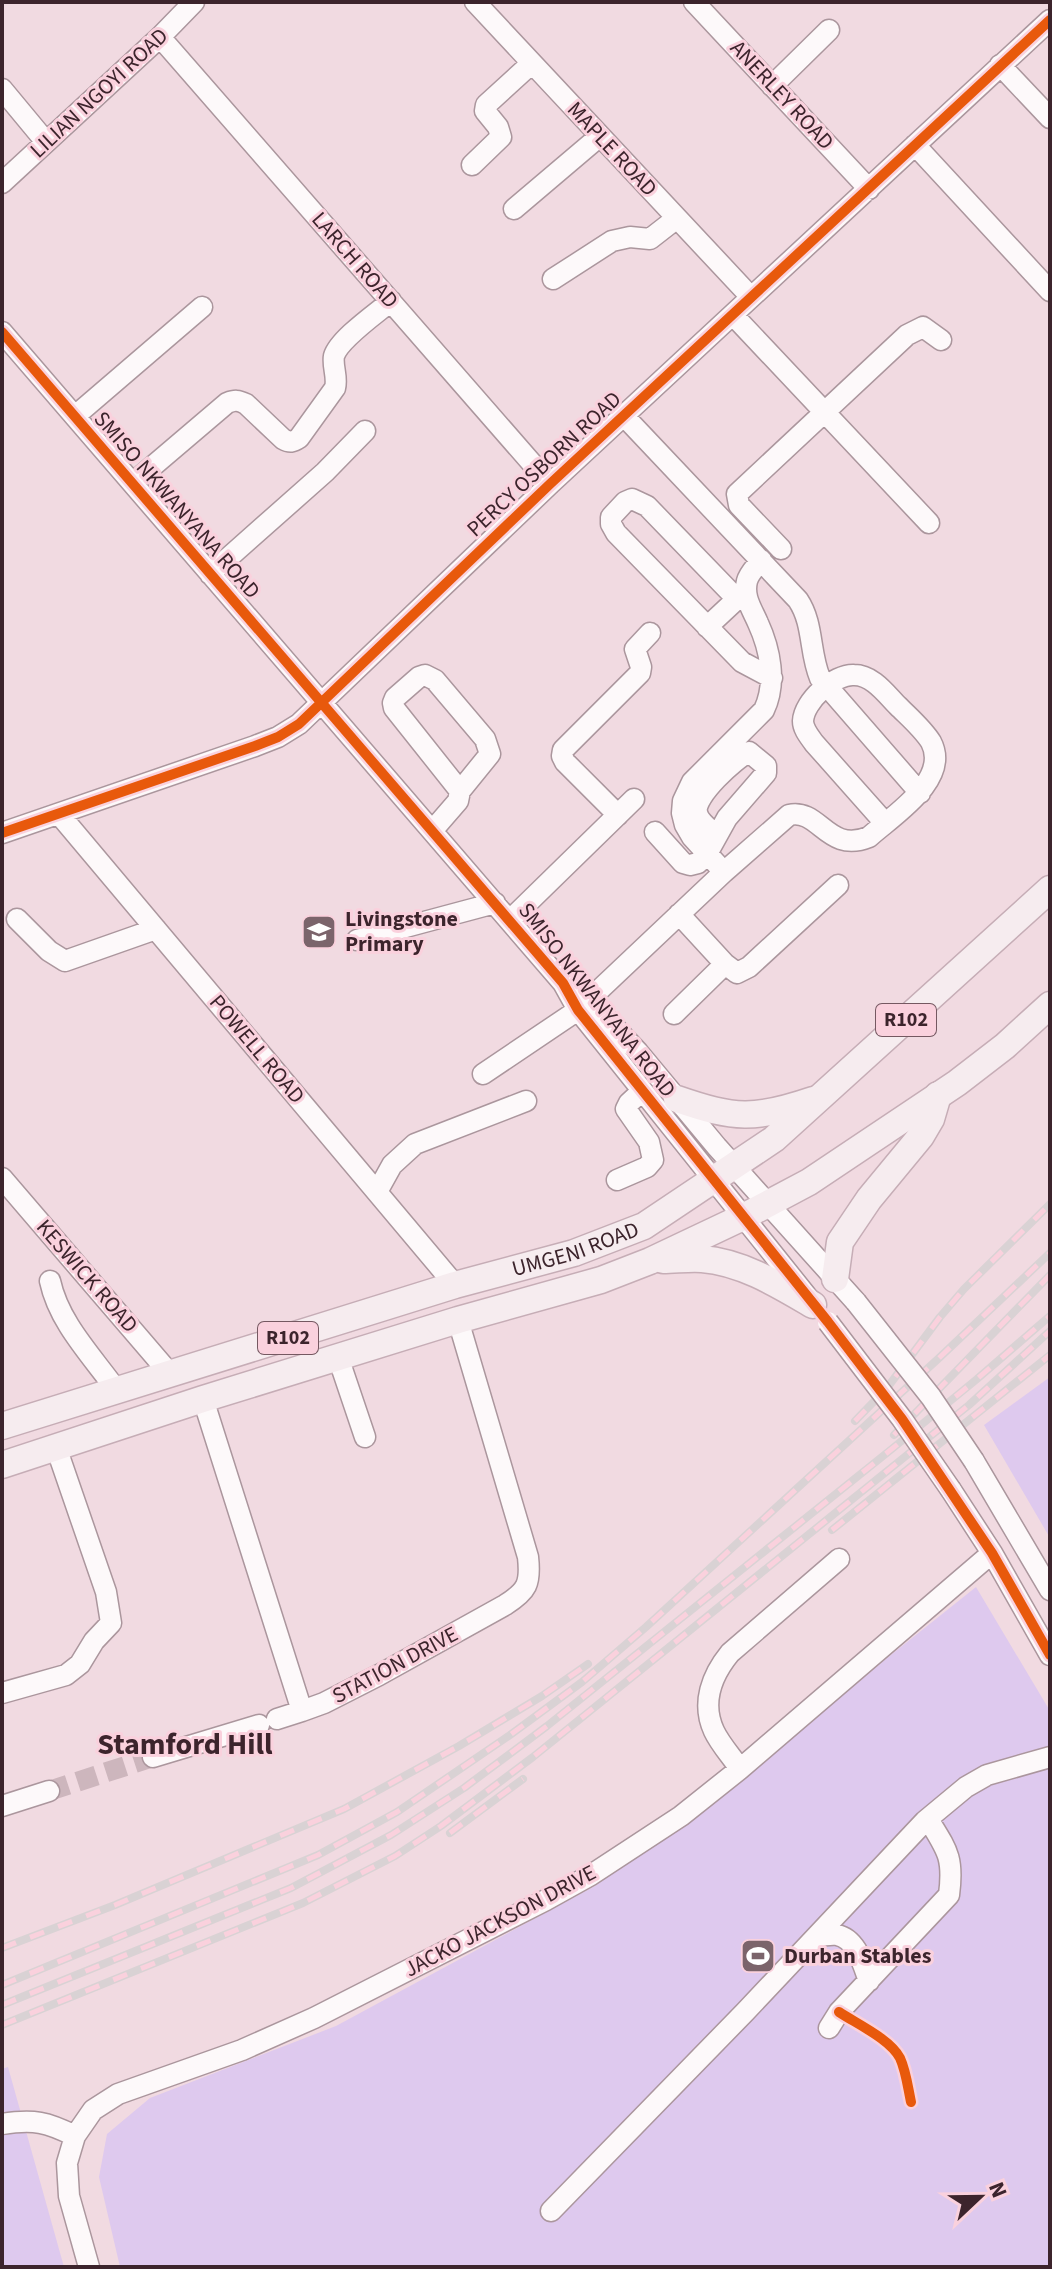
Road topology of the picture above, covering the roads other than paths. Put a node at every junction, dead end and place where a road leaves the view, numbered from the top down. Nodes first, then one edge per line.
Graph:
1 (194, 2) edge
2 (475, 2) edge
3 (694, 2) edge
4 (1050, 20) edge
5 (829, 30) dead end
6 (160, 37) junction
7 (532, 63) junction
8 (1000, 65) junction
9 (772, 86) junction
10 (2, 89) edge
11 (1050, 118) edge
12 (600, 136) junction
13 (46, 142) junction
14 (915, 145) junction
15 (472, 165) dead end
16 (2, 183) edge
17 (869, 189) junction
18 (514, 209) dead end
19 (677, 218) junction
20 (553, 279) dead end
21 (1050, 291) edge
22 (750, 296) junction
23 (391, 301) junction
24 (202, 307) dead end
25 (733, 315) junction
26 (2, 332) edge
27 (941, 340) dead end
28 (825, 412) junction
29 (75, 416) junction
30 (624, 416) junction
31 (365, 431) dead end
32 (133, 483) junction
33 (550, 484) junction
34 (929, 523) dead end
35 (781, 549) dead end
36 (761, 560) junction
37 (210, 574) junction
38 (741, 596) junction
39 (707, 627) junction
40 (650, 633) dead end
41 (772, 678) junction
42 (825, 685) junction
43 (321, 701) junction
44 (460, 791) junction
45 (920, 793) junction
46 (634, 799) dead end
47 (59, 814) junction
48 (618, 815) junction
49 (885, 823) junction
50 (432, 831) junction
51 (655, 832) dead end
52 (2, 833) edge
53 (712, 845) junction
54 (724, 872) junction
55 (838, 885) dead end
56 (1050, 889) edge
57 (495, 903) junction
58 (679, 914) junction
59 (17, 919) dead end
60 (510, 920) junction
61 (156, 929) junction
62 (357, 940) dead end
63 (725, 964) junction
64 (583, 1004) junction
65 (1050, 1005) edge
66 (674, 1014) dead end
67 (483, 1074) dead end
68 (642, 1091) junction
69 (938, 1095) junction
70 (821, 1098) junction
71 (677, 1099) junction
72 (526, 1101) dead end
73 (724, 1174) junction
74 (2, 1178) edge
75 (617, 1180) dead end
76 (377, 1192) junction
77 (768, 1204) junction
78 (743, 1217) junction
79 (650, 1261) junction
80 (835, 1279) junction
81 (50, 1281) dead end
82 (455, 1285) junction
83 (820, 1314) junction
84 (458, 1320) junction
85 (338, 1357) junction
86 (171, 1375) junction
87 (117, 1391) junction
88 (203, 1399) junction
89 (2, 1426) edge
90 (365, 1437) dead end
91 (56, 1447) junction
92 (2, 1465) edge
93 (992, 1553) junction
94 (839, 1559) dead end
95 (1050, 1590) edge
96 (1050, 1655) edge
97 (2, 1693) edge
98 (302, 1711) junction
99 (153, 1757) tunnel mouth
100 (1045, 1762) edge
101 (740, 1769) junction
102 (49, 1791) tunnel mouth
103 (2, 1806) edge
104 (928, 1819) junction
105 (817, 1936) junction
106 (869, 1981) junction
107 (829, 2028) dead end
108 (2, 2124) edge
109 (75, 2136) junction
110 (551, 2211) dead end
111 (89, 2267) edge

1 - 6 street, LILIAN NGOYI ROAD
2 - 7 street, MAPLE ROAD
3 - 9 street, ANERLEY ROAD
4 - 8 street, PERCY OSBORN ROAD
5 - 9 street
6 - 13 street, LILIAN NGOYI ROAD
6 - 23 street, LARCH ROAD
7 - 12 street, MAPLE ROAD
7 - 15 street
8 - 11 street
8 - 14 street, PERCY OSBORN ROAD
9 - 17 street, ANERLEY ROAD
10 - 13 street
12 - 18 street
12 - 19 street, MAPLE ROAD
13 - 16 street, LILIAN NGOYI ROAD
14 - 17 street, PERCY OSBORN ROAD
14 - 21 street
17 - 22 street, PERCY OSBORN ROAD
19 - 20 street
19 - 22 street, MAPLE ROAD
22 - 25 street, PERCY OSBORN ROAD
23 - 32 street
23 - 33 street, LARCH ROAD
24 - 29 street
25 - 28 street
25 - 30 street, PERCY OSBORN ROAD
26 - 29 street, SMISO NKWANYANA ROAD
27 - 28 street
28 - 34 street
28 - 35 street
29 - 32 street, SMISO NKWANYANA ROAD
30 - 33 street, PERCY OSBORN ROAD
30 - 36 street
31 - 37 street
32 - 37 street, SMISO NKWANYANA ROAD
33 - 43 street, PERCY OSBORN ROAD
36 - 38 street
36 - 42 street
37 - 43 street, SMISO NKWANYANA ROAD
38 - 39 street
38 - 39 street
38 - 41 street
39 - 41 street
40 - 48 street
41 - 53 street
42 - 45 street
42 - 45 street
42 - 49 street
43 - 47 street, PERCY OSBORN ROAD
43 - 50 street, SMISO NKWANYANA ROAD
44 - 44 street
44 - 50 street
45 - 49 street
46 - 48 street
47 - 52 street, PERCY OSBORN ROAD
47 - 61 street, POWELL ROAD
48 - 60 street
49 - 54 street
50 - 57 street, SMISO NKWANYANA ROAD
51 - 53 street
53 - 54 street
54 - 58 street
55 - 63 street
56 - 70 main road, UMGENI ROAD / R102
57 - 60 street, SMISO NKWANYANA ROAD
57 - 62 street
58 - 63 street
58 - 64 street
59 - 61 street
60 - 64 street, SMISO NKWANYANA ROAD
61 - 76 street, POWELL ROAD
63 - 66 street
64 - 67 street
64 - 68 street, SMISO NKWANYANA ROAD
64 - 71 street, SMISO NKWANYANA ROAD
65 - 69 main road, UMGENI ROAD / R102
68 - 73 street, SMISO NKWANYANA ROAD
68 - 75 street
69 - 77 main road, UMGENI ROAD / R102
69 - 80 main road
70 - 71 main road
70 - 73 main road, UMGENI ROAD / R102
71 - 73 street, SMISO NKWANYANA ROAD
72 - 76 street
73 - 77 street, SMISO NKWANYANA ROAD
73 - 78 street, SMISO NKWANYANA ROAD
73 - 82 main road, UMGENI ROAD / R102
74 - 86 street, KESWICK ROAD
76 - 82 street, POWELL ROAD
77 - 78 main road, UMGENI ROAD / R102
77 - 80 street, SMISO NKWANYANA ROAD
78 - 79 main road, UMGENI ROAD / R102
78 - 83 street, SMISO NKWANYANA ROAD
79 - 83 main road
79 - 84 main road, UMGENI ROAD / R102
80 - 95 street, SMISO NKWANYANA ROAD, bridge
81 - 87 street
82 - 86 main road, UMGENI ROAD / R102
83 - 93 street, SMISO NKWANYANA ROAD, bridge
84 - 85 main road, UMGENI ROAD / R102
84 - 98 street, STATION DRIVE
85 - 88 main road, UMGENI ROAD / R102
85 - 90 street
86 - 87 main road, UMGENI ROAD / R102
87 - 89 main road, UMGENI ROAD / R102
88 - 91 main road, UMGENI ROAD / R102
88 - 98 street, STATION DRIVE
91 - 92 main road, UMGENI ROAD / R102
91 - 97 street
93 - 96 street, SMISO NKWANYANA ROAD
93 - 101 street, JACKO JACKSON DRIVE
94 - 101 street
98 - 99 street
100 - 104 street
101 - 109 street, JACKO JACKSON DRIVE
102 - 103 street
104 - 105 street
104 - 106 street
105 - 106 street
105 - 110 street
106 - 107 street
108 - 109 street
109 - 111 street, JACKO JACKSON DRIVE

